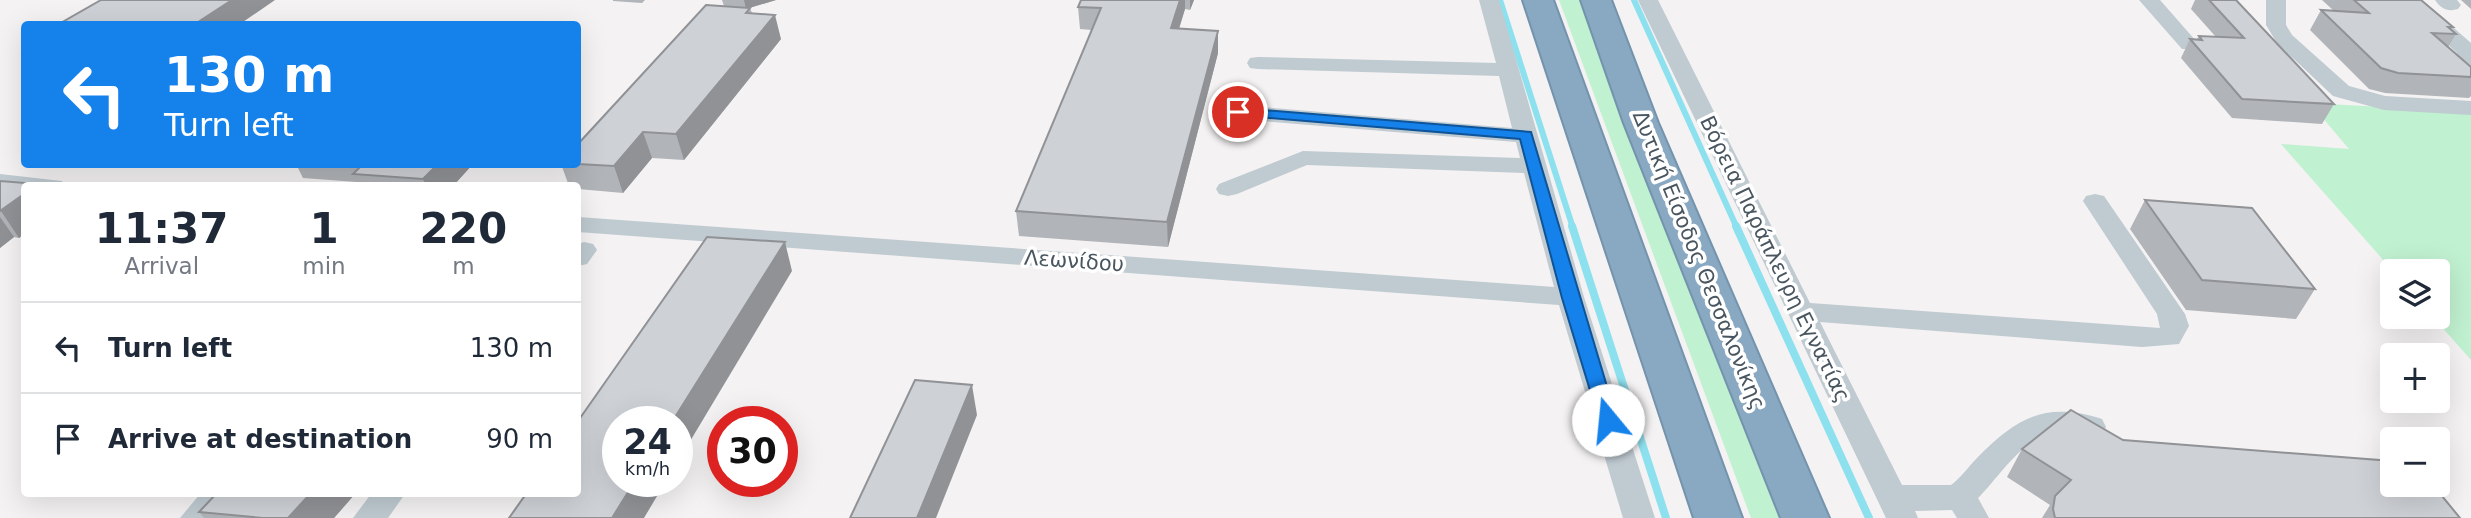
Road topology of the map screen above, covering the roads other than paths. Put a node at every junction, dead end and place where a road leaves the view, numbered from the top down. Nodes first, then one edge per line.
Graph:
1 (1489, 0) edge
2 (1538, 0) edge
3 (1596, 0) edge
4 (1648, 0) edge
5 (2149, 0) edge
6 (2276, 0) edge
7 (2410, 0) edge
8 (2189, 45) edge
9 (1258, 62) dead end
10 (1508, 70) junction
11 (2471, 74) edge
12 (2471, 108) edge
13 (1238, 112) dead end
14 (1526, 135) junction
15 (1534, 166) junction
16 (0, 181) edge
17 (21, 183) edge
18 (1228, 190) dead end
19 (2095, 201) dead end
20 (581, 225) edge
21 (1570, 298) junction
22 (1799, 311) junction
23 (2115, 439) edge
24 (216, 497) edge
25 (386, 497) edge
26 (1966, 507) edge
27 (1897, 508) edge
28 (196, 518) edge
29 (369, 518) edge
30 (1639, 518) edge
31 (1718, 518) edge
32 (1805, 518) edge

1 - 10 street
2 - 31 highway
3 - 32 highway, Δυτική Είσοδος Θεσσαλονίκης
4 - 22 street, Βόρεια Παράπλευρη Εγνατίας
5 - 8 lane
6 - 12 street
7 - 11 lane
9 - 10 street
10 - 14 street
13 - 14 street
14 - 15 street
15 - 18 street
15 - 21 street
16 - 17 street
19 - 22 street
20 - 21 street, Λεωνίδου
21 - 30 street
22 - 27 street, Βόρεια Παράπλευρη Εγνατίας
23 - 26 street
24 - 28 street
25 - 29 street
26 - 27 street

